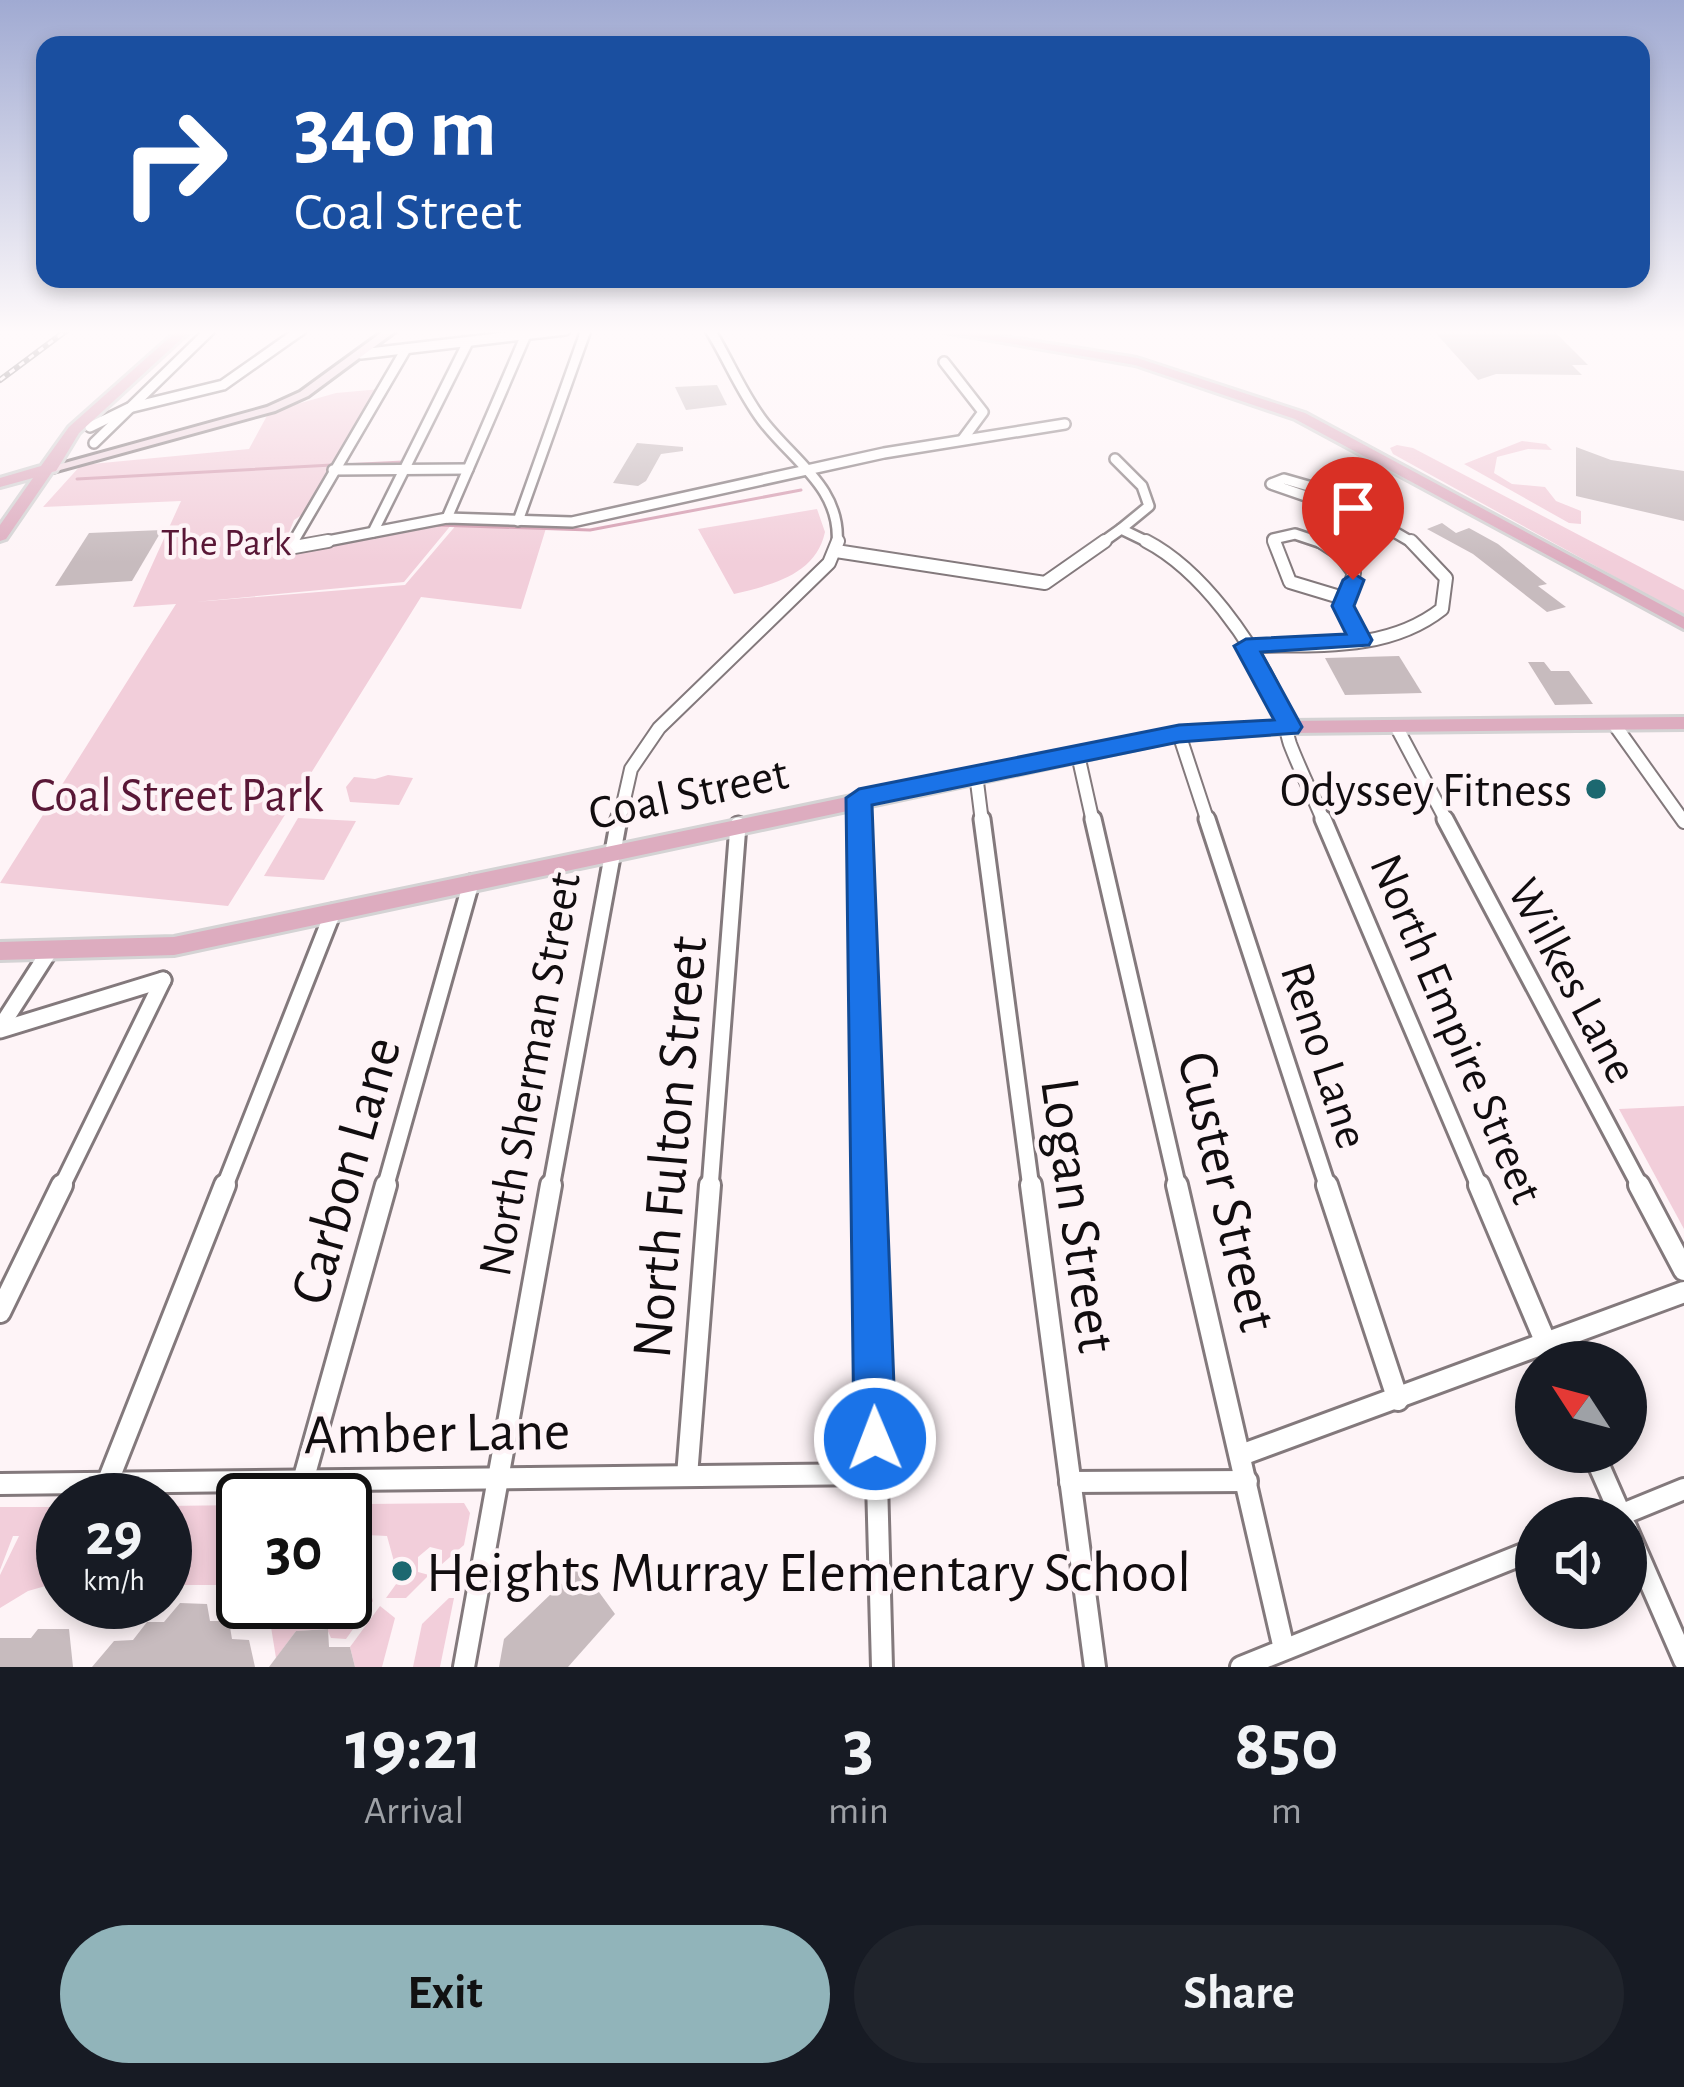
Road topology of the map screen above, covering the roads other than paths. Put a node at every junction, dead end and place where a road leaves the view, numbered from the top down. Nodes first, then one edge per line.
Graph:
1 (99, 408) edge
2 (110, 408) edge
3 (129, 408) joint
4 (274, 408) edge
5 (371, 408) edge
6 (434, 408) edge
7 (495, 408) edge
8 (558, 408) edge
9 (755, 408) edge
10 (979, 408) edge
11 (1275, 408) edge
12 (1065, 424) dead end
13 (92, 435) junction
14 (963, 439) junction
15 (1115, 459) dead end
16 (808, 468) junction
17 (49, 469) junction
18 (333, 470) junction
19 (401, 470) junction
20 (468, 470) junction
21 (0, 483) edge
22 (1357, 513) junction
23 (447, 518) junction
24 (518, 521) junction
25 (1121, 529) junction
26 (373, 532) junction
27 (0, 536) edge
28 (836, 551) junction
29 (1343, 598) junction
30 (1684, 624) edge
31 (1361, 640) junction
32 (1246, 646) junction
33 (1614, 724) junction
34 (1684, 724) edge
35 (1396, 726) junction
36 (1290, 727) junction
37 (1179, 734) junction
38 (1078, 755) junction
39 (976, 775) junction
40 (859, 798) junction
41 (1684, 822) edge
42 (738, 825) junction
43 (612, 851) junction
44 (471, 883) junction
45 (333, 912) junction
46 (50, 950) junction
47 (0, 951) edge
48 (0, 1029) edge
49 (1684, 1270) edge
50 (1684, 1292) edge
51 (0, 1312) edge
52 (1545, 1341) edge
53 (1576, 1341) edge
54 (1515, 1364) edge
55 (1398, 1400) junction
56 (1241, 1455) junction
57 (111, 1473) edge
58 (305, 1473) edge
59 (876, 1474) junction
60 (687, 1475) junction
61 (496, 1479) junction
62 (372, 1480) edge
63 (1247, 1480) junction
64 (1070, 1482) junction
65 (36, 1483) edge
66 (0, 1484) edge
67 (1684, 1489) edge
68 (1647, 1507) edge
69 (1515, 1557) edge
70 (1647, 1579) edge
71 (1284, 1649) junction
72 (1684, 1660) edge
73 (464, 1667) edge
74 (882, 1667) edge
75 (1094, 1667) edge
76 (1241, 1667) edge

1 - 17 main road
2 - 13 main road
3 - 13 street
3 - 13 street
4 - 17 street
5 - 18 street
6 - 19 street
7 - 20 street
8 - 24 street
9 - 16 street
10 - 14 street
11 - 30 main road
12 - 14 street
13 - 17 main road
14 - 16 street
15 - 25 street
16 - 24 street
16 - 28 street
17 - 21 main road
17 - 27 main road
18 - 19 street
18 - 26 street
19 - 20 street
19 - 26 street
20 - 23 street
22 - 22 street
22 - 31 street
23 - 24 street
23 - 26 street
25 - 28 street
25 - 32 street, North Empire Street
28 - 43 street, North Sherman Street
29 - 29 street
29 - 31 street
31 - 32 street
32 - 36 street, North Empire Street
33 - 34 main road, Coal Street
33 - 35 main road, Coal Street
33 - 41 street
35 - 36 main road, Coal Street
35 - 49 street, Wilkes Lane
36 - 37 main road, Coal Street
36 - 52 street, North Empire Street
37 - 38 main road, Coal Street
37 - 55 street, Reno Lane
38 - 39 main road, Coal Street
38 - 56 street, Custer Street
39 - 40 main road, Coal Street
39 - 64 street, Logan Street
40 - 42 main road, Coal Street
40 - 59 street
42 - 43 main road, Coal Street
42 - 60 street, North Fulton Street
43 - 44 main road, Coal Street
43 - 61 street, North Sherman Street
44 - 45 main road, Coal Street
44 - 58 street, Carbon Lane
45 - 46 main road, Coal Street
45 - 57 street
46 - 47 main road, Coal Street
46 - 48 street
48 - 51 street
50 - 53 street
54 - 55 street
55 - 56 street
56 - 63 street, Custer Street
59 - 60 street, Amber Lane
59 - 74 street
60 - 61 street, Amber Lane
61 - 62 street, Amber Lane
61 - 73 street, North Sherman Street
63 - 64 street
63 - 71 street, Custer Street
64 - 75 street, Logan Street
65 - 66 street, Amber Lane
67 - 68 street
69 - 71 street
70 - 72 street
71 - 76 street

